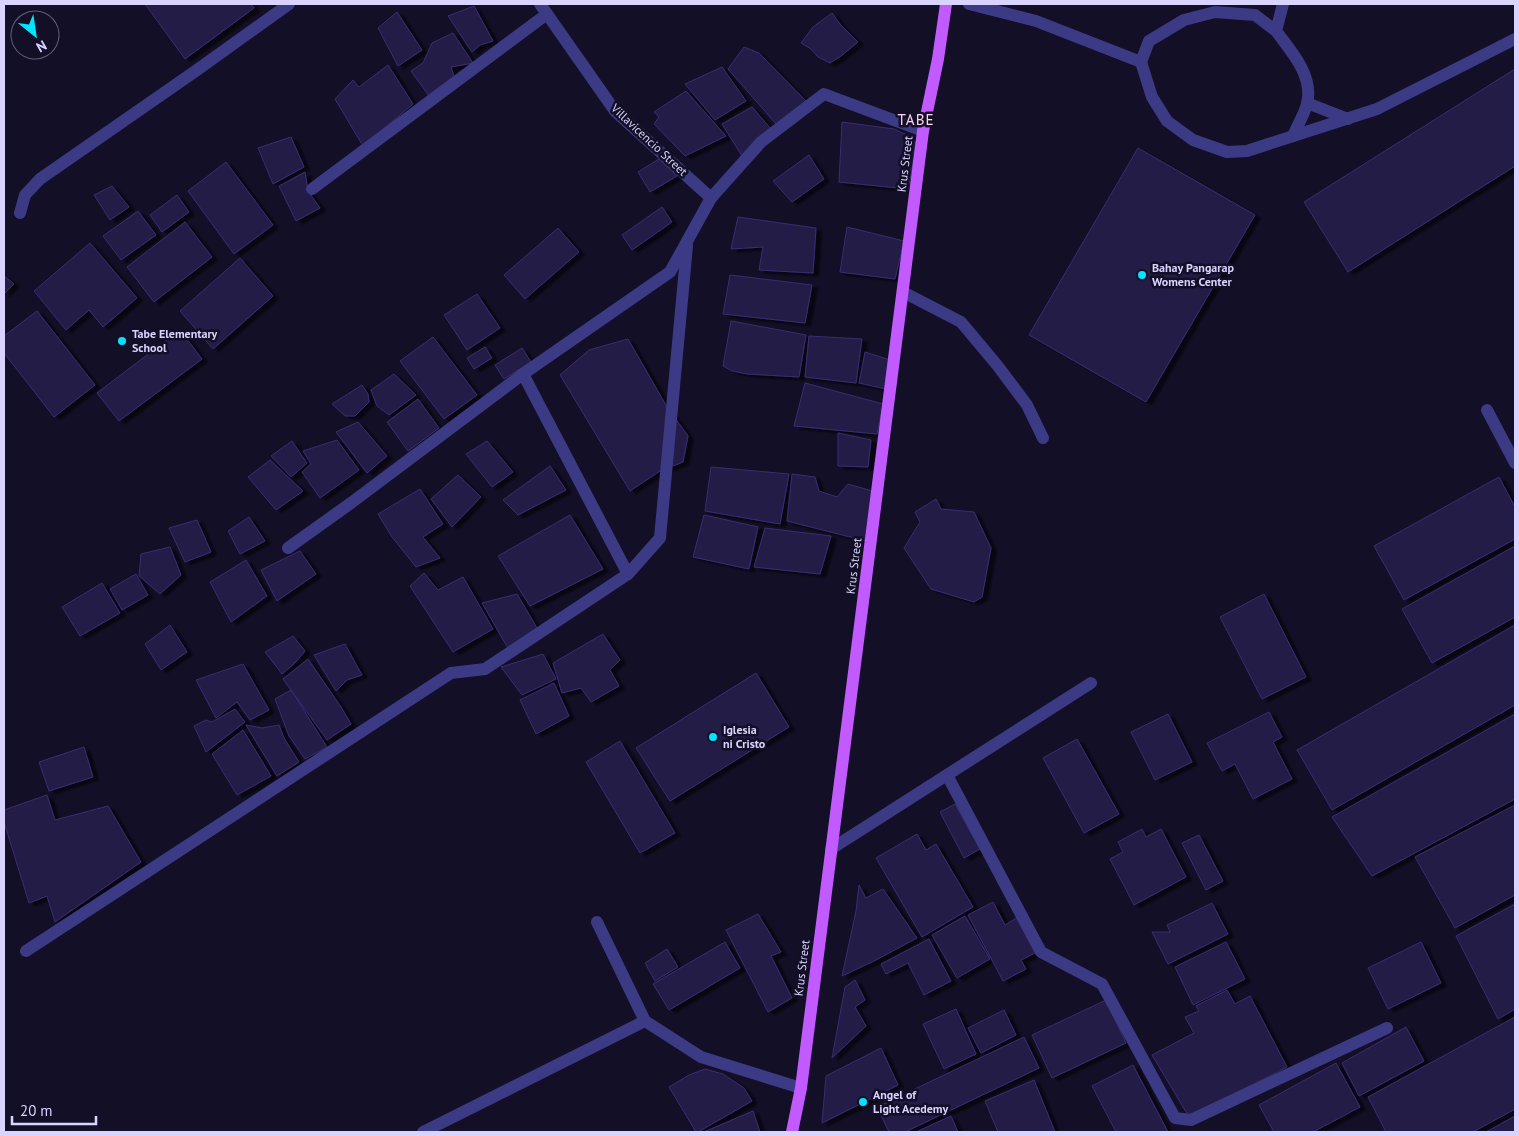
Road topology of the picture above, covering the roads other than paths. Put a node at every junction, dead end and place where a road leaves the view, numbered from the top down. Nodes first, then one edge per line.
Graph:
1 (289, 4) edge
2 (946, 4) edge
3 (969, 4) edge
4 (1283, 4) edge
5 (544, 9) edge
6 (1276, 31) junction
7 (1515, 39) edge
8 (1141, 62) junction
9 (1307, 103) junction
10 (1348, 119) junction
11 (923, 132) junction
12 (1293, 136) junction
13 (312, 189) dead end
14 (712, 198) junction
15 (20, 213) dead end
16 (687, 242) junction
17 (903, 292) junction
18 (523, 374) junction
19 (1487, 410) dead end
20 (1043, 438) dead end
21 (1515, 462) edge
22 (288, 548) dead end
23 (628, 574) junction
24 (1091, 683) dead end
25 (947, 775) junction
26 (831, 849) junction
27 (597, 922) dead end
28 (26, 951) dead end
29 (645, 1022) junction
30 (1387, 1028) dead end
31 (800, 1088) junction
32 (423, 1132) edge
33 (792, 1132) edge

1 - 15 street
2 - 11 main road, Krus Street
3 - 8 street
4 - 6 street
5 - 13 street
5 - 14 street, Villavicencio Street
6 - 8 street
6 - 9 street
7 - 10 street
8 - 12 street
9 - 10 street
9 - 12 street
10 - 12 street
11 - 14 street
11 - 17 main road, Krus Street
14 - 16 street
16 - 18 street
16 - 23 street
17 - 20 street
17 - 26 main road, Krus Street
18 - 22 street
18 - 23 street
19 - 21 street
23 - 28 street
24 - 25 street
25 - 26 street
25 - 30 street
26 - 31 main road, Krus Street
27 - 29 street
29 - 31 street
29 - 32 street
31 - 33 main road, Krus Street

